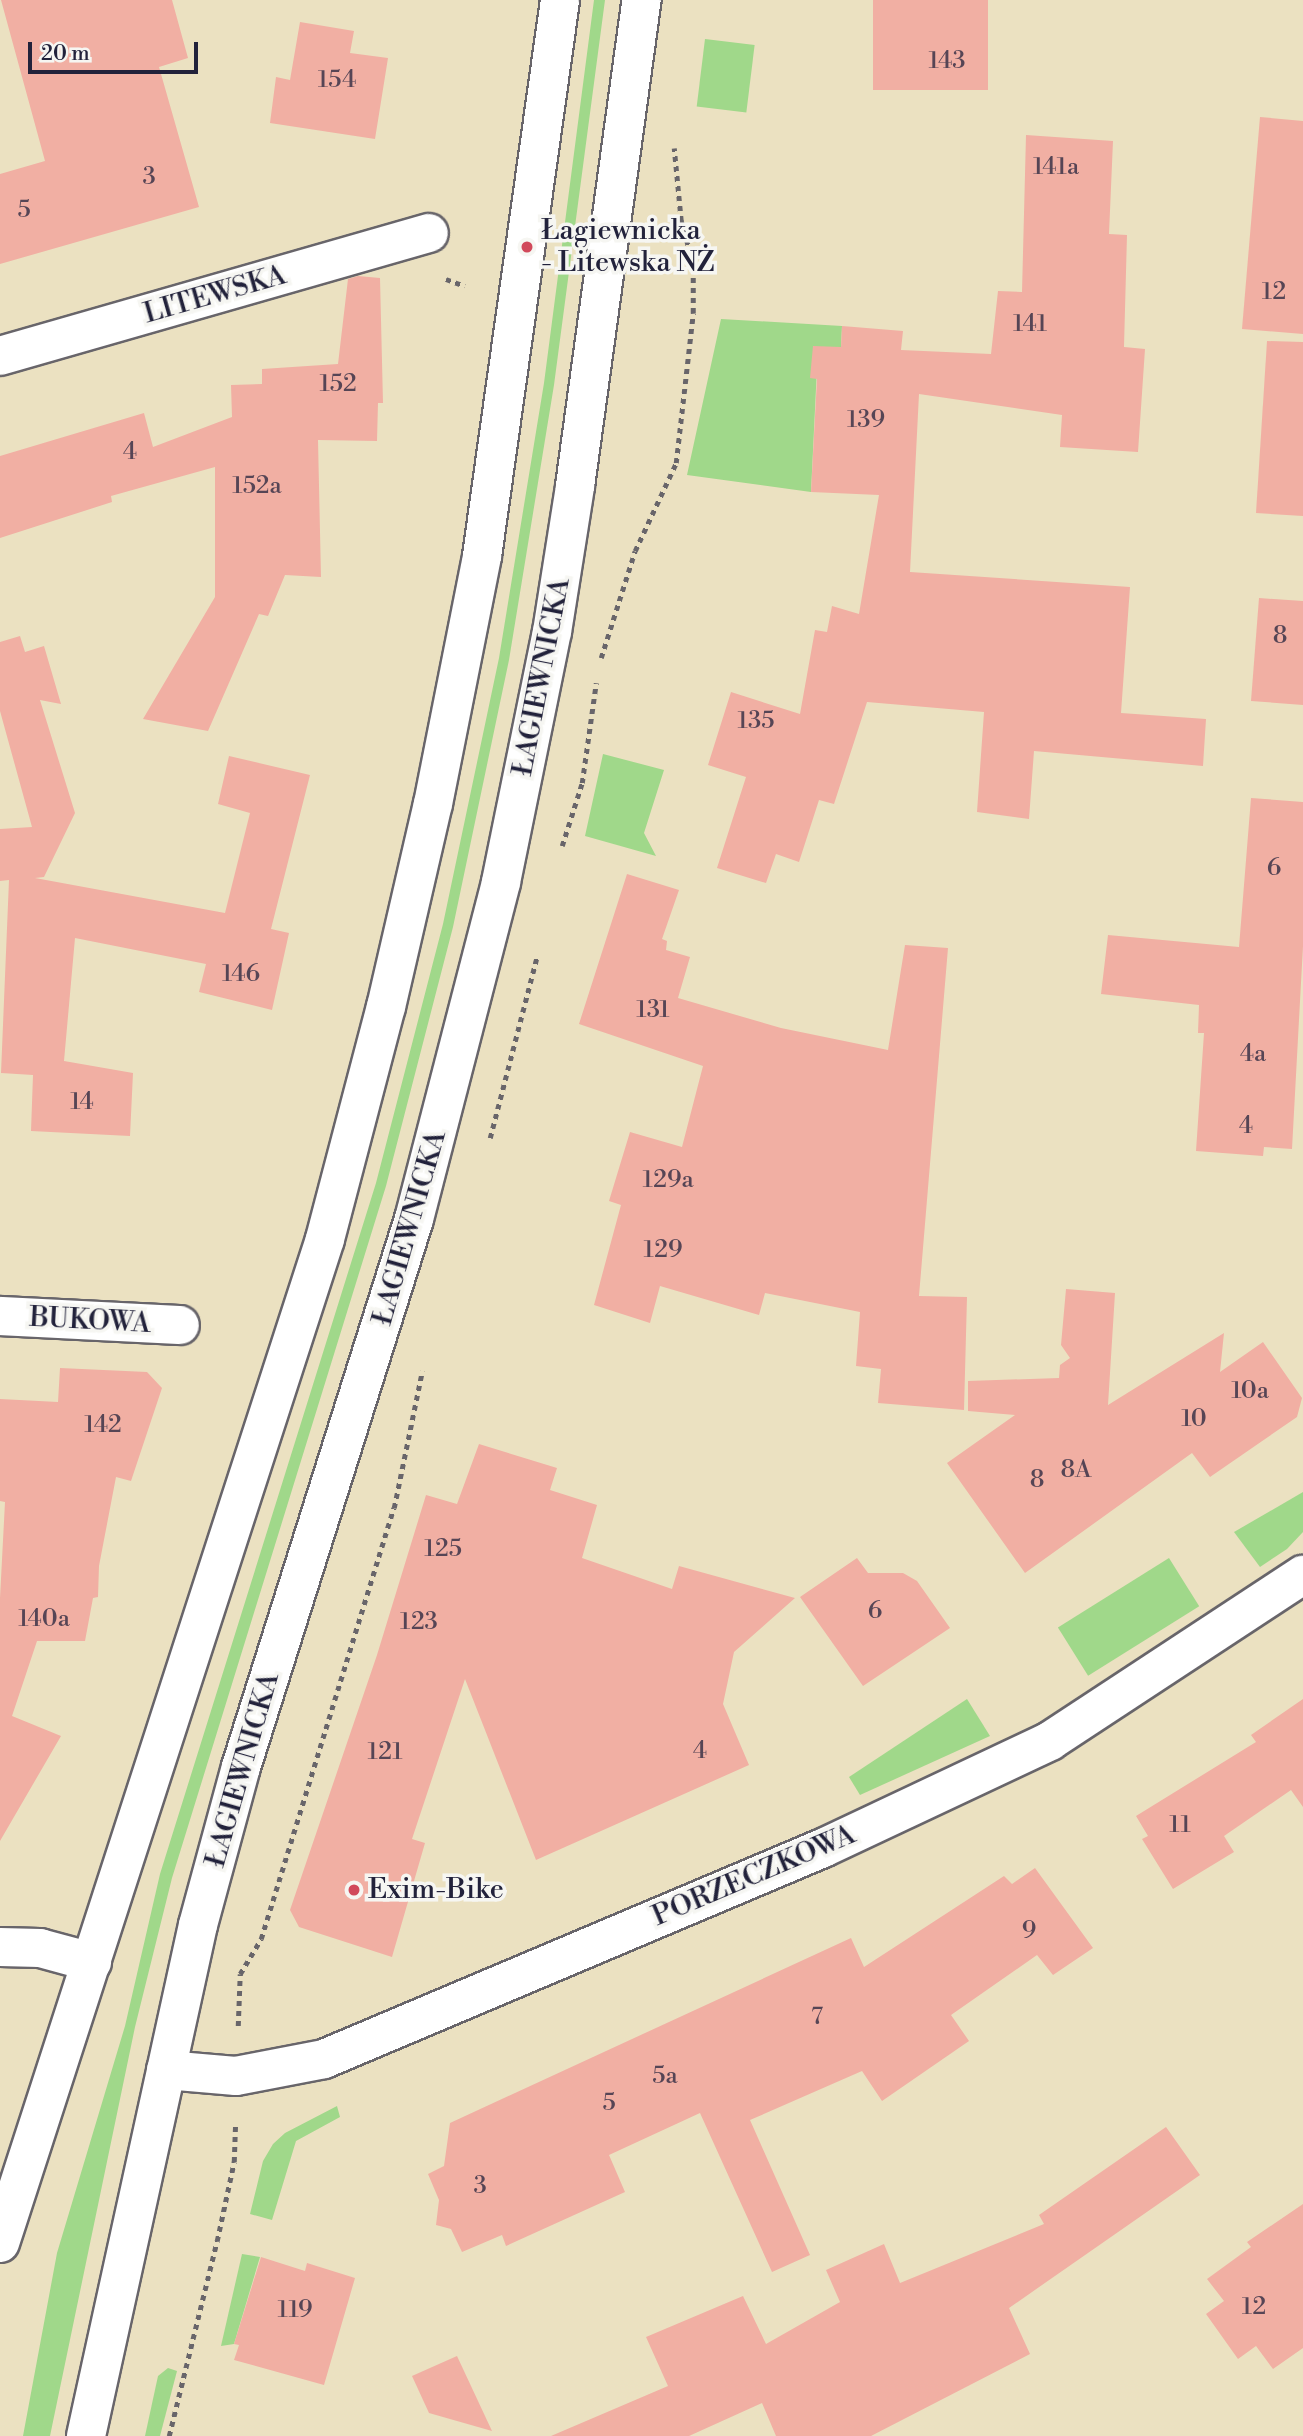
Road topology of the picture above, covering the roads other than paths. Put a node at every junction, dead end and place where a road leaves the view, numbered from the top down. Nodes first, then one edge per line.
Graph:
1 (560, 0) edge
2 (642, 0) edge
3 (429, 233) dead end
4 (0, 356) edge
5 (0, 1317) edge
6 (180, 1325) dead end
7 (1303, 1575) edge
8 (0, 1947) edge
9 (92, 1962) junction
10 (166, 2070) junction
11 (0, 2243) edge
12 (86, 2436) edge

1 - 9 main road
2 - 10 main road, ŁAGIEWNICKA
3 - 4 main road, LITEWSKA
5 - 6 main road, BUKOWA
7 - 10 main road, PORZECZKOWA
8 - 9 main road
9 - 11 main road
10 - 12 main road, ŁAGIEWNICKA

